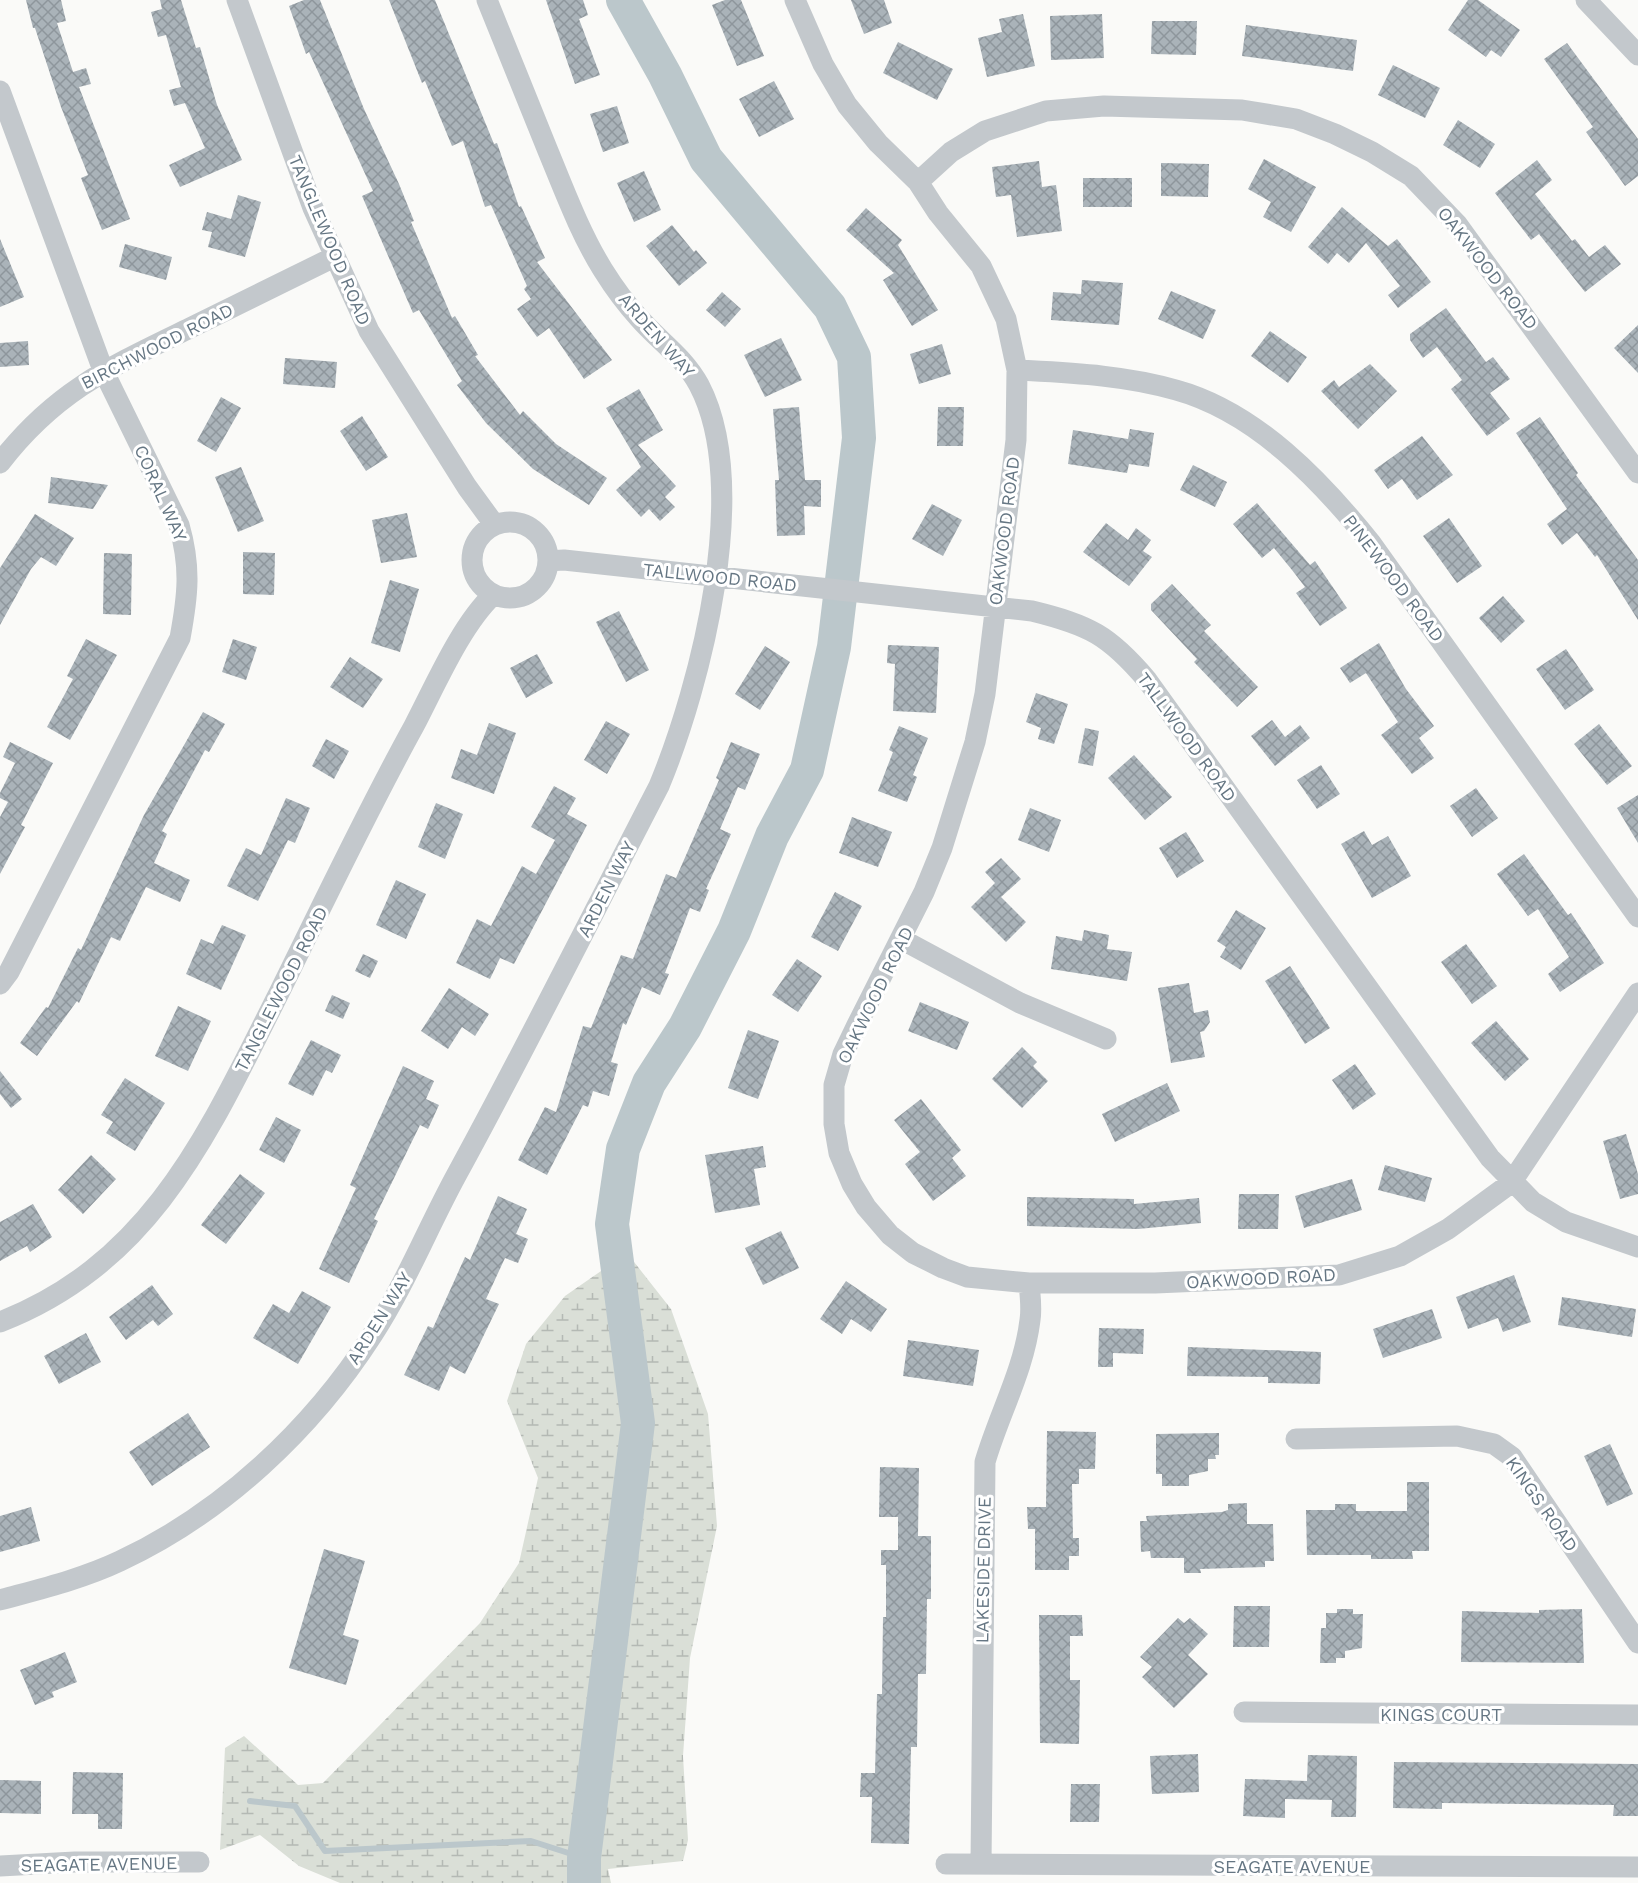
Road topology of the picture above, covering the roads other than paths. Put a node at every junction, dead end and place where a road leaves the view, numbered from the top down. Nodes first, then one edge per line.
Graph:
1 (237, 0) edge
2 (487, 0) edge
3 (795, 0) edge
4 (1586, 0) edge
5 (1638, 55) edge
6 (0, 91) edge
7 (918, 182) junction
8 (334, 257) junction
9 (103, 370) junction
10 (1017, 370) junction
11 (1635, 462) edge
12 (0, 463) edge
13 (494, 524) junction
14 (548, 561) junction
15 (715, 576) junction
16 (493, 595) junction
17 (995, 607) junction
18 (1638, 917) edge
19 (902, 939) junction
20 (0, 984) edge
21 (1638, 993) edge
22 (1106, 1039) dead end
23 (1511, 1183) junction
24 (1638, 1247) edge
25 (1029, 1282) junction
26 (0, 1322) edge
27 (1296, 1439) dead end
28 (0, 1600) edge
29 (1638, 1643) edge
30 (1244, 1712) dead end
31 (1638, 1715) edge
32 (199, 1862) dead end
33 (946, 1864) dead end
34 (981, 1864) junction
35 (0, 1866) edge
36 (1638, 1867) edge
37 (160, 1873) edge

1 - 8 street, TANGLEWOOD ROAD
2 - 15 street, ARDEN WAY
3 - 7 street, OAKWOOD ROAD
4 - 5 street
6 - 9 street, CORAL WAY
7 - 10 street, OAKWOOD ROAD
7 - 11 street, OAKWOOD ROAD
8 - 9 street, BIRCHWOOD ROAD
8 - 13 street, TANGLEWOOD ROAD
9 - 12 street, BIRCHWOOD ROAD
9 - 20 street, CORAL WAY
10 - 17 street, OAKWOOD ROAD
10 - 18 street, PINEWOOD ROAD
13 - 14 street
13 - 16 street
14 - 15 street, TALLWOOD ROAD
14 - 16 street
15 - 17 street, TALLWOOD ROAD
15 - 28 street, ARDEN WAY
16 - 26 street, TANGLEWOOD ROAD
17 - 19 street, OAKWOOD ROAD
17 - 23 street, TALLWOOD ROAD
19 - 22 street
19 - 25 street, OAKWOOD ROAD
21 - 23 street, OAKWOOD ROAD
23 - 24 street, TALLWOOD ROAD
23 - 25 street, OAKWOOD ROAD
25 - 34 street, LAKESIDE DRIVE
27 - 29 street, KINGS ROAD
30 - 31 street, KINGS COURT
32 - 37 street, SEAGATE AVENUE
33 - 34 street, SEAGATE AVENUE
34 - 36 street, SEAGATE AVENUE
35 - 37 street, SEAGATE AVENUE

